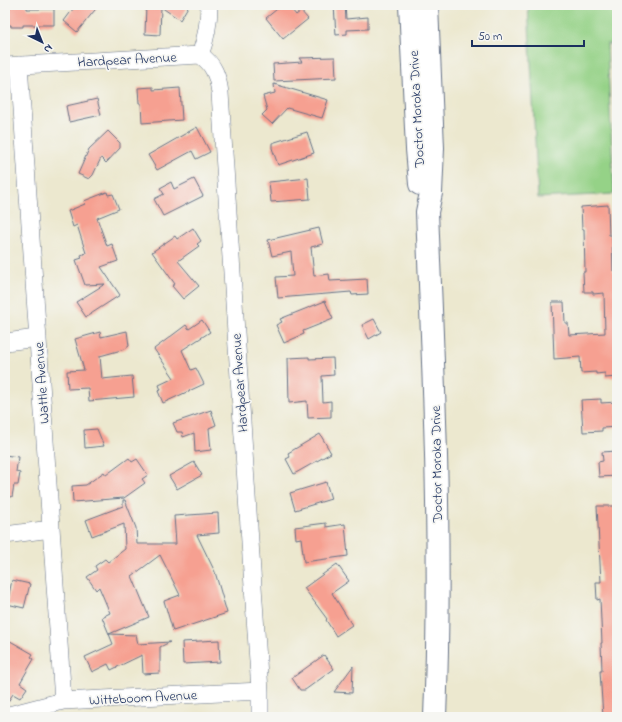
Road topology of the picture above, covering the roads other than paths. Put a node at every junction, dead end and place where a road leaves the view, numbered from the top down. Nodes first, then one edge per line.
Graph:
1 (209, 5) edge
2 (410, 5) edge
3 (426, 5) edge
4 (200, 55) junction
5 (12, 66) edge
6 (427, 212) junction
7 (38, 338) junction
8 (5, 342) edge
9 (51, 530) junction
10 (5, 535) edge
11 (260, 691) junction
12 (63, 701) junction
13 (5, 716) edge
14 (260, 717) edge
15 (436, 717) edge

1 - 4 street
2 - 6 main road, Doctor Moroka Drive
3 - 6 main road, Doctor Moroka Drive
4 - 5 street, Hardpear Avenue
4 - 11 street, Hardpear Avenue
5 - 7 street, Wattle Avenue
6 - 15 main road, Doctor Moroka Drive
7 - 8 street
7 - 9 street, Wattle Avenue
9 - 10 street
9 - 12 street, Wattle Avenue
11 - 12 street, Witteboom Avenue
11 - 14 street, Hardpear Avenue
12 - 13 street, Witteboom Avenue

